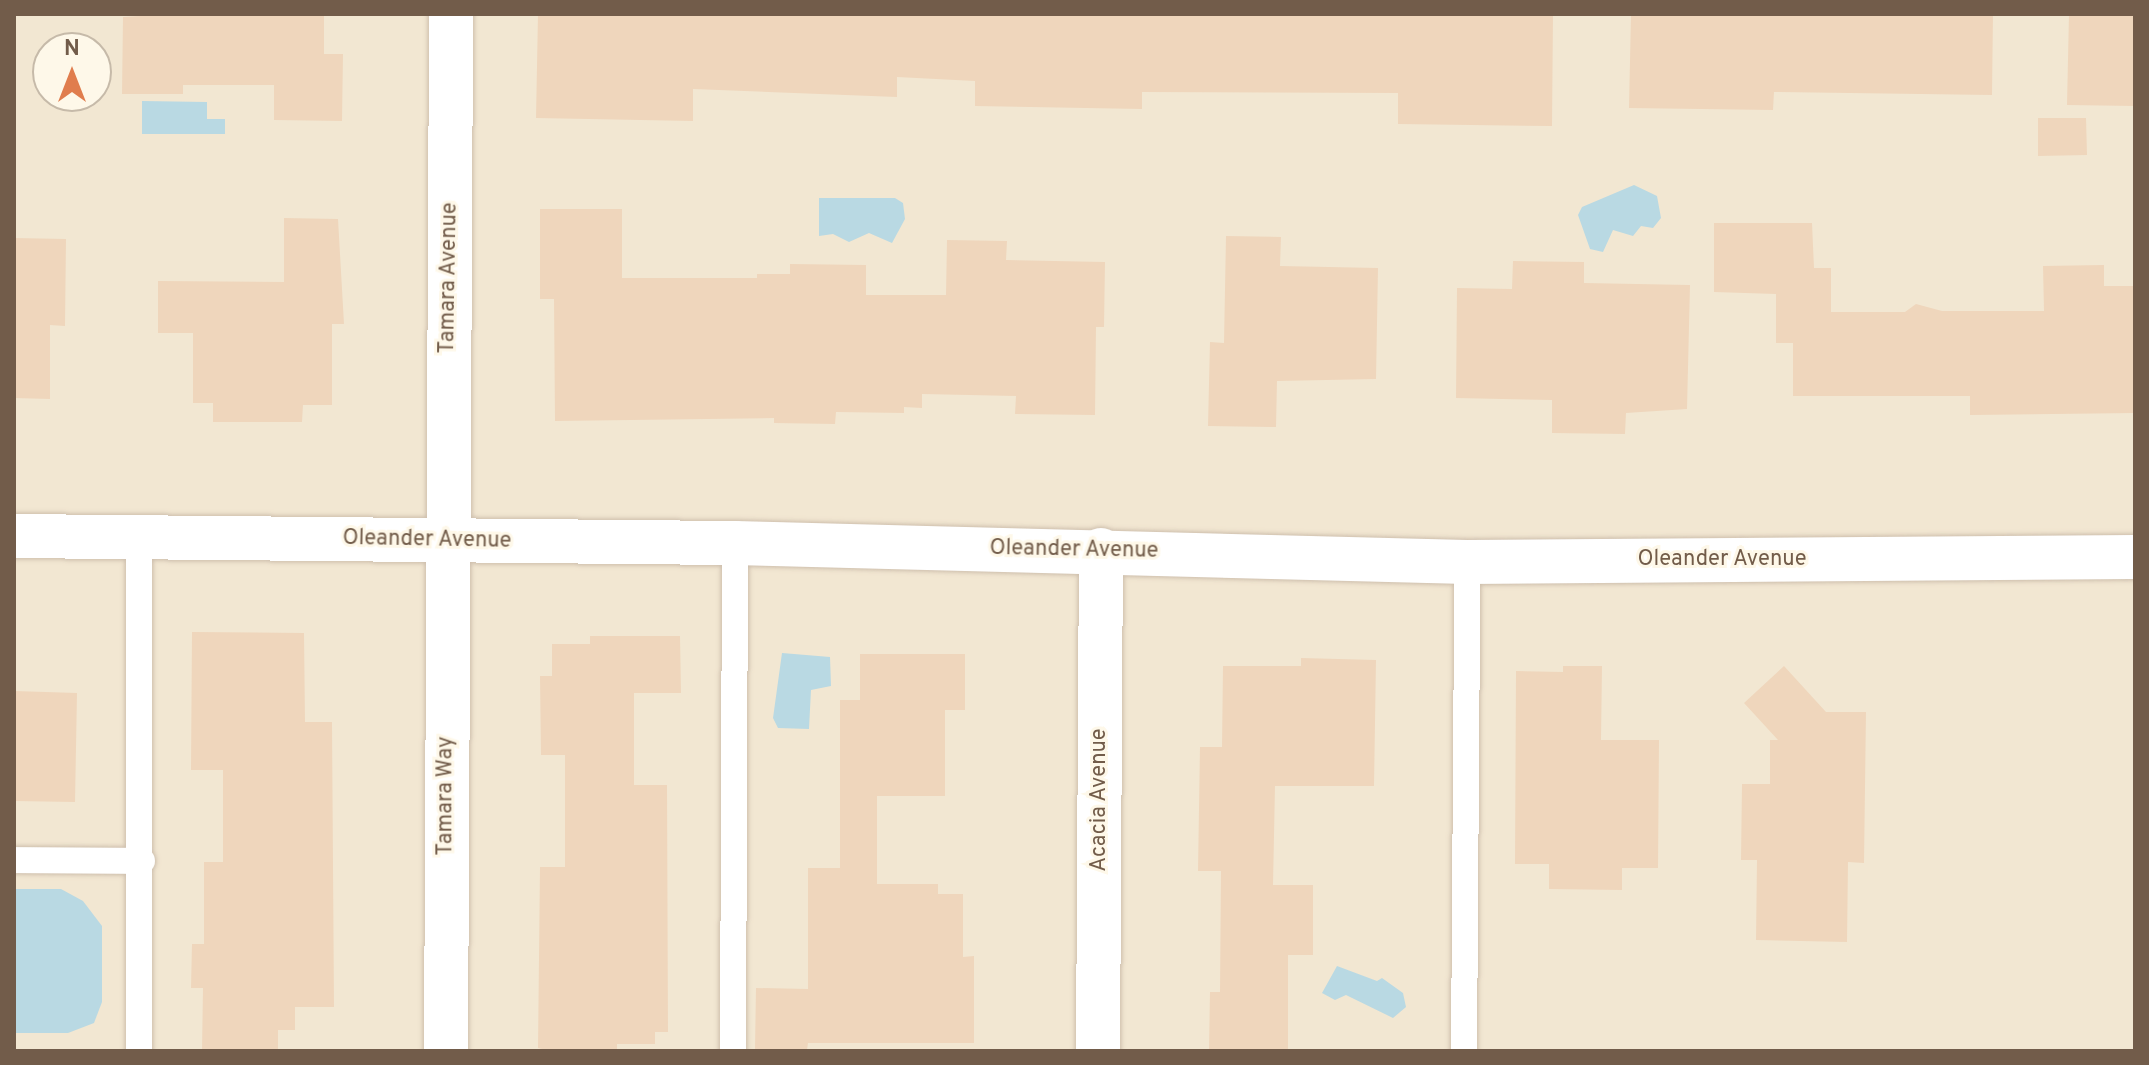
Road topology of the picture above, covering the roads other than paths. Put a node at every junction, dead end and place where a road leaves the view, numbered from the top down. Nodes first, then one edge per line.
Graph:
1 (451, 14) edge
2 (139, 533) junction
3 (14, 536) edge
4 (446, 541) junction
5 (735, 543) junction
6 (1101, 550) junction
7 (2135, 557) edge
8 (1467, 562) junction
9 (14, 860) edge
10 (142, 861) junction
11 (139, 1051) edge
12 (446, 1051) edge
13 (733, 1051) edge
14 (1098, 1051) edge
15 (1464, 1051) edge

1 - 4 street, Tamara Avenue
2 - 3 street, Oleander Avenue
2 - 4 street, Oleander Avenue
2 - 10 lane
4 - 5 street, Oleander Avenue
4 - 12 street, Tamara Way
5 - 6 street, Oleander Avenue
5 - 13 lane
6 - 8 street, Oleander Avenue
6 - 14 street, Acacia Avenue
7 - 8 street, Oleander Avenue
8 - 15 lane
9 - 10 lane
10 - 11 lane

